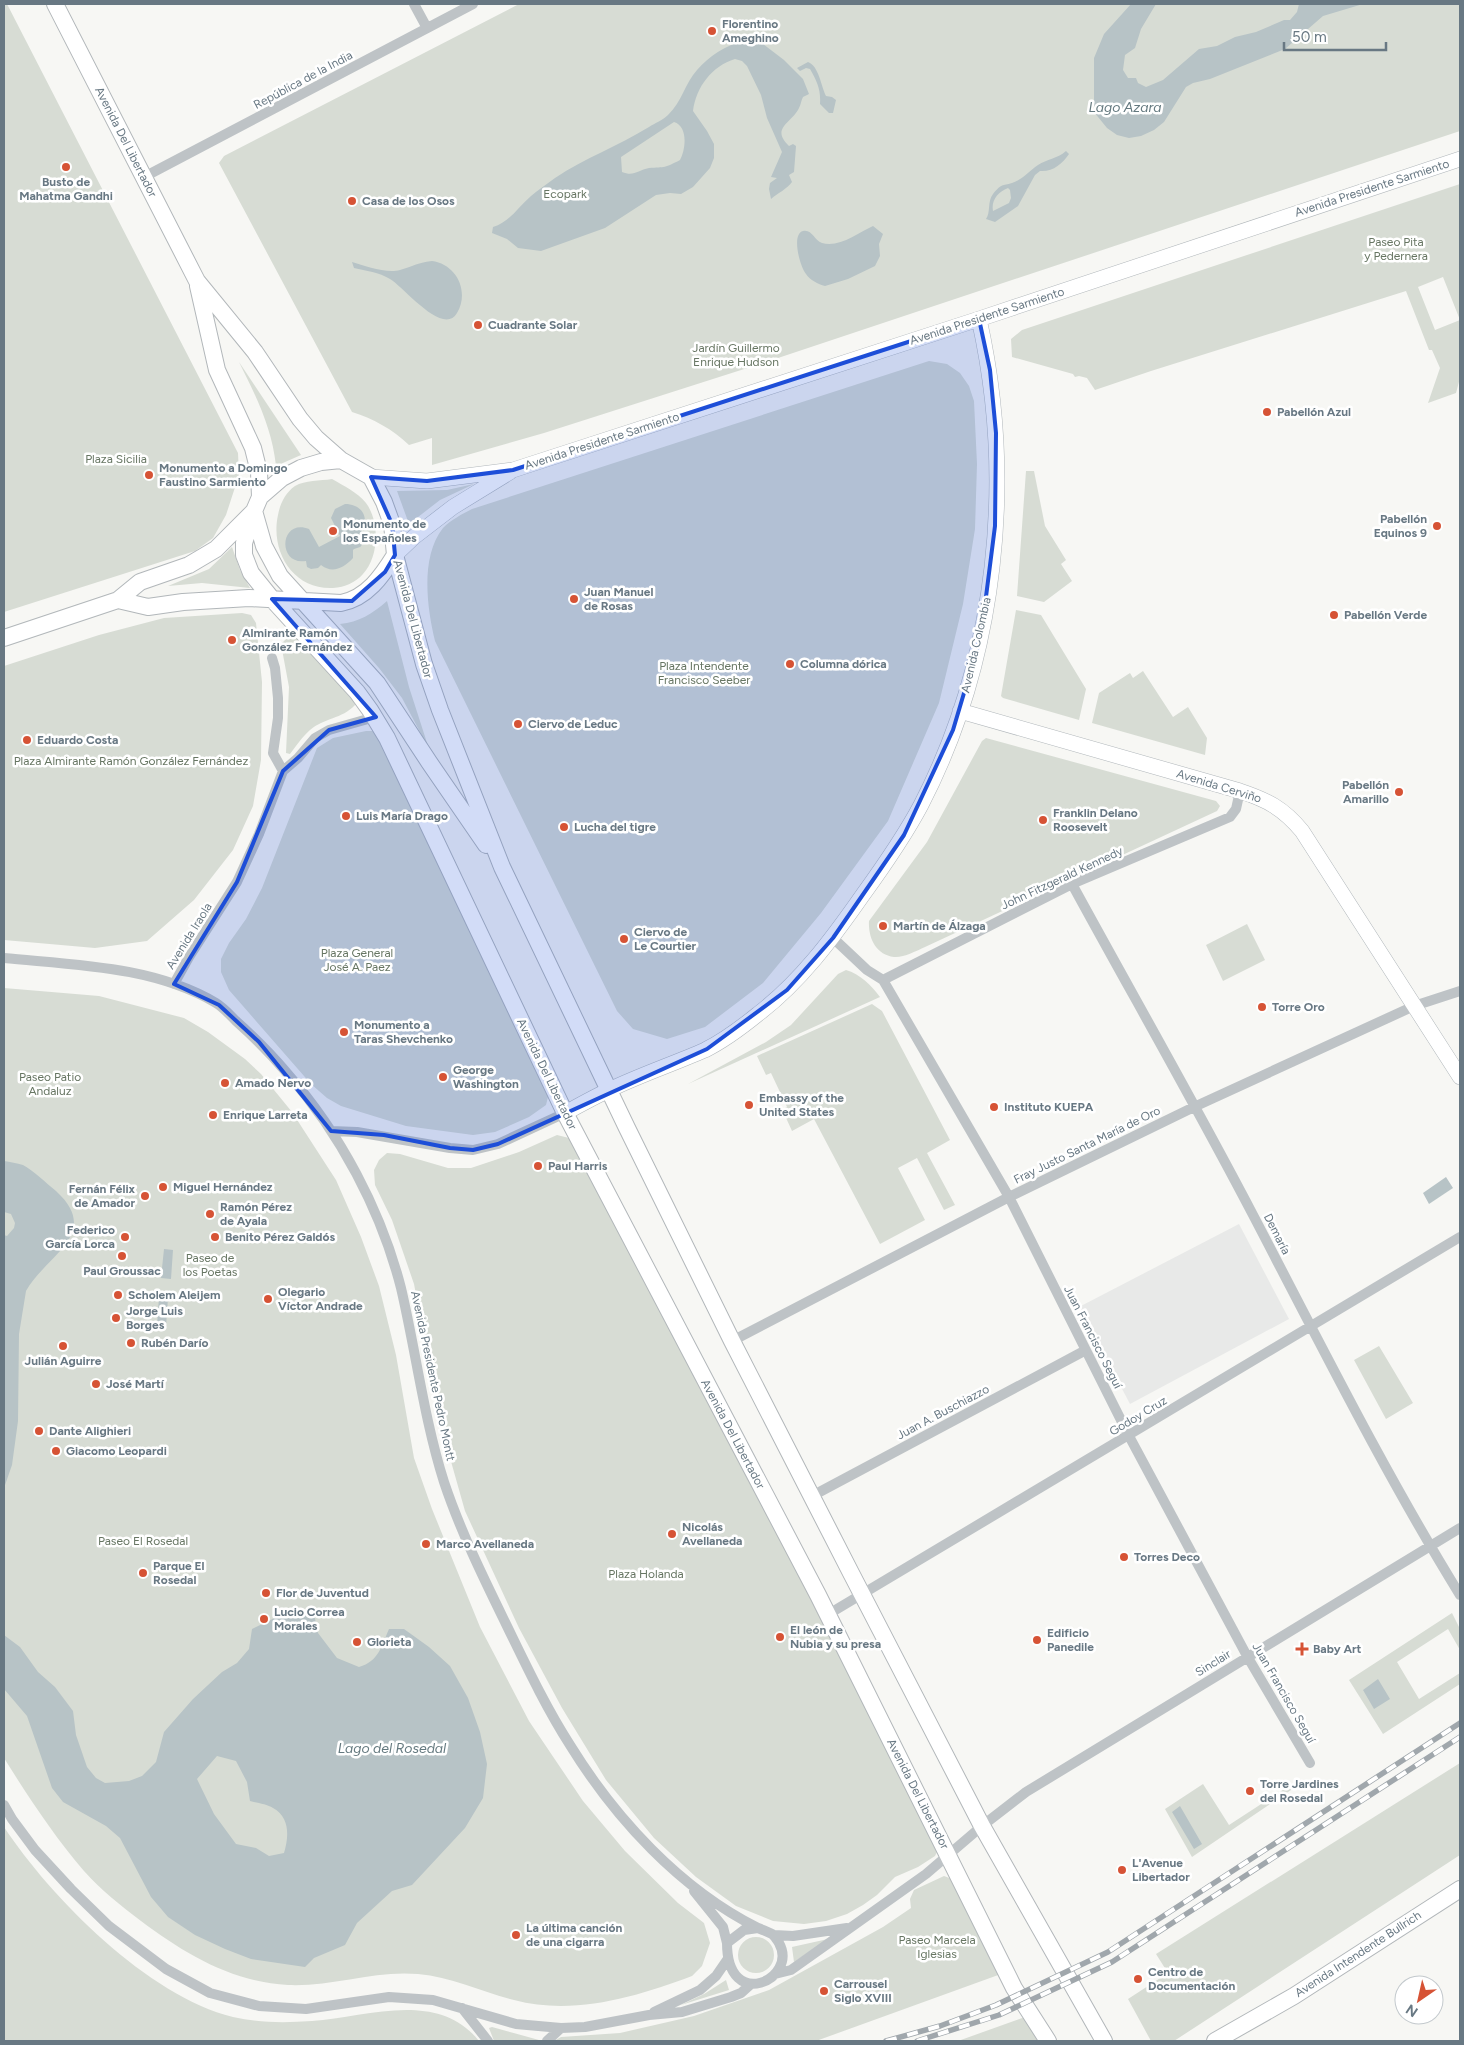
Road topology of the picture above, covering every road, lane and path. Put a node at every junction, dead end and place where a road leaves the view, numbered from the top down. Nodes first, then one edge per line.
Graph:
1 (54, 4) edge
2 (414, 4) edge
3 (473, 4) edge
4 (427, 28) junction
5 (1460, 159) edge
6 (144, 176) junction
7 (197, 281) junction
8 (979, 319) junction
9 (341, 460) junction
10 (513, 470) junction
11 (371, 476) junction
12 (257, 504) junction
13 (395, 556) junction
14 (272, 599) junction
15 (118, 600) junction
16 (303, 600) junction
17 (4, 638) edge
18 (272, 658) dead end
19 (960, 711) junction
20 (375, 717) junction
21 (283, 771) junction
22 (1240, 791) junction
23 (502, 867) junction
24 (1072, 884) junction
25 (833, 938) junction
26 (4, 958) edge
27 (882, 980) junction
28 (174, 984) junction
29 (1460, 991) edge
30 (1414, 1006) junction
31 (1460, 1077) edge
32 (609, 1090) junction
33 (1194, 1107) junction
34 (565, 1113) junction
35 (331, 1131) junction
36 (1009, 1197) junction
37 (1460, 1237) edge
38 (1311, 1327) junction
39 (732, 1341) junction
40 (1086, 1350) junction
41 (1129, 1436) junction
42 (812, 1496) junction
43 (1460, 1528) edge
44 (1430, 1546) junction
45 (863, 1595) junction
46 (1460, 1595) edge
47 (827, 1615) junction
48 (1247, 1656) junction
49 (1310, 1763) dead end
50 (4, 1805) edge
51 (982, 1826) junction
52 (949, 1856) junction
53 (684, 1878) junction
54 (1460, 1888) edge
55 (850, 1927) junction
56 (758, 1928) junction
57 (774, 1935) junction
58 (727, 1943) junction
59 (727, 1960) junction
60 (775, 1974) junction
61 (751, 1984) junction
62 (462, 2008) junction
63 (649, 2015) junction
64 (1256, 2019) junction
65 (561, 2028) junction
66 (488, 2041) edge
67 (547, 2041) edge
68 (1048, 2041) edge
69 (1104, 2041) edge
70 (1215, 2041) edge
71 (1234, 2041) edge

1 - 6 main road, Avenida Del Libertador
2 - 4 street
3 - 4 street, República de la India
4 - 6 street, República de la India
5 - 8 main road, Avenida Presidente Sarmiento
6 - 7 main road, Avenida Del Libertador
7 - 9 main road, Avenida Del Libertador
7 - 12 main road, Avenida Del Libertador
8 - 10 main road, Avenida Presidente Sarmiento
8 - 19 main road, Avenida Colombia
9 - 11 main road, Avenida Del Libertador
9 - 12 main road
10 - 11 main road, Avenida Presidente Sarmiento
10 - 13 main road, Avenida Presidente Sarmiento
11 - 13 main road, Avenida Del Libertador
12 - 14 main road, Avenida Del Libertador
12 - 15 main road
12 - 16 main road, Avenida Del Libertador
13 - 16 main road, Avenida Presidente Sarmiento
13 - 23 main road, Avenida Del Libertador
14 - 15 main road, Avenida Presidente Sarmiento
14 - 16 main road, Avenida Presidente Sarmiento
14 - 20 main road, Avenida Del Libertador
15 - 17 main road
16 - 23 main road, Avenida Del Libertador
18 - 21 street
19 - 22 main road, Avenida Cerviño
19 - 25 main road, Avenida Colombia
20 - 21 street, Avenida Iraola
20 - 34 main road, Avenida Del Libertador
21 - 28 street, Avenida Iraola
22 - 24 street, John Fitzgerald Kennedy
22 - 30 main road, Avenida Cerviño
23 - 32 main road, Avenida Del Libertador
24 - 27 street, John Fitzgerald Kennedy
24 - 33 street, Demaría
25 - 27 street, Juan Francisco Seguí
25 - 32 main road, Avenida Colombia
26 - 28 street, Avenida Iraola
27 - 36 street, Juan Francisco Seguí
28 - 35 street, Avenida Presidente Pedro Montt
29 - 30 street, Fray Justo Santa María de Oro
30 - 31 main road, Avenida Cerviño
30 - 33 street, Fray Justo Santa María de Oro
32 - 34 main road, Avenida Colombia
32 - 39 main road, Avenida Del Libertador
33 - 36 street, Fray Justo Santa María de Oro
33 - 38 street, Demaría
34 - 35 street
34 - 47 main road, Avenida Del Libertador
35 - 53 street, Avenida Presidente Pedro Montt
36 - 39 street, Fray Justo Santa María de Oro
36 - 40 street, Juan Francisco Seguí
37 - 38 street, Godoy Cruz
38 - 41 street, Godoy Cruz
38 - 44 street, Demaría
39 - 42 main road, Avenida Del Libertador
40 - 41 street, Juan Francisco Seguí
40 - 42 street, Juan A. Buschiazzo
41 - 45 street, Godoy Cruz
41 - 48 street, Juan Francisco Seguí
42 - 45 main road, Avenida Del Libertador
43 - 44 street, Sinclair
44 - 46 street, Demaría
44 - 48 street, Sinclair
45 - 47 street, Godoy Cruz
45 - 51 main road, Avenida Del Libertador
47 - 52 main road, Avenida Del Libertador
48 - 49 street, Juan Francisco Seguí
48 - 51 street, Sinclair
50 - 62 street
51 - 52 street, Sinclair
51 - 69 main road, Avenida Del Libertador
52 - 55 street, Sinclair
52 - 68 main road, Avenida Del Libertador
53 - 56 street, Avenida Presidente Pedro Montt
53 - 58 street, Avenida Presidente Pedro Montt
54 - 64 main road, Avenida Intendente Bullrich
55 - 57 street
55 - 60 street, Sinclair
56 - 57 street
56 - 58 street
57 - 60 street
58 - 59 street
59 - 61 street
59 - 63 street
60 - 61 street
61 - 63 street
62 - 65 street
62 - 66 street
63 - 65 street
64 - 70 main road, Avenida Intendente Bullrich
64 - 71 main road, Avenida Intendente Bullrich
65 - 67 street

